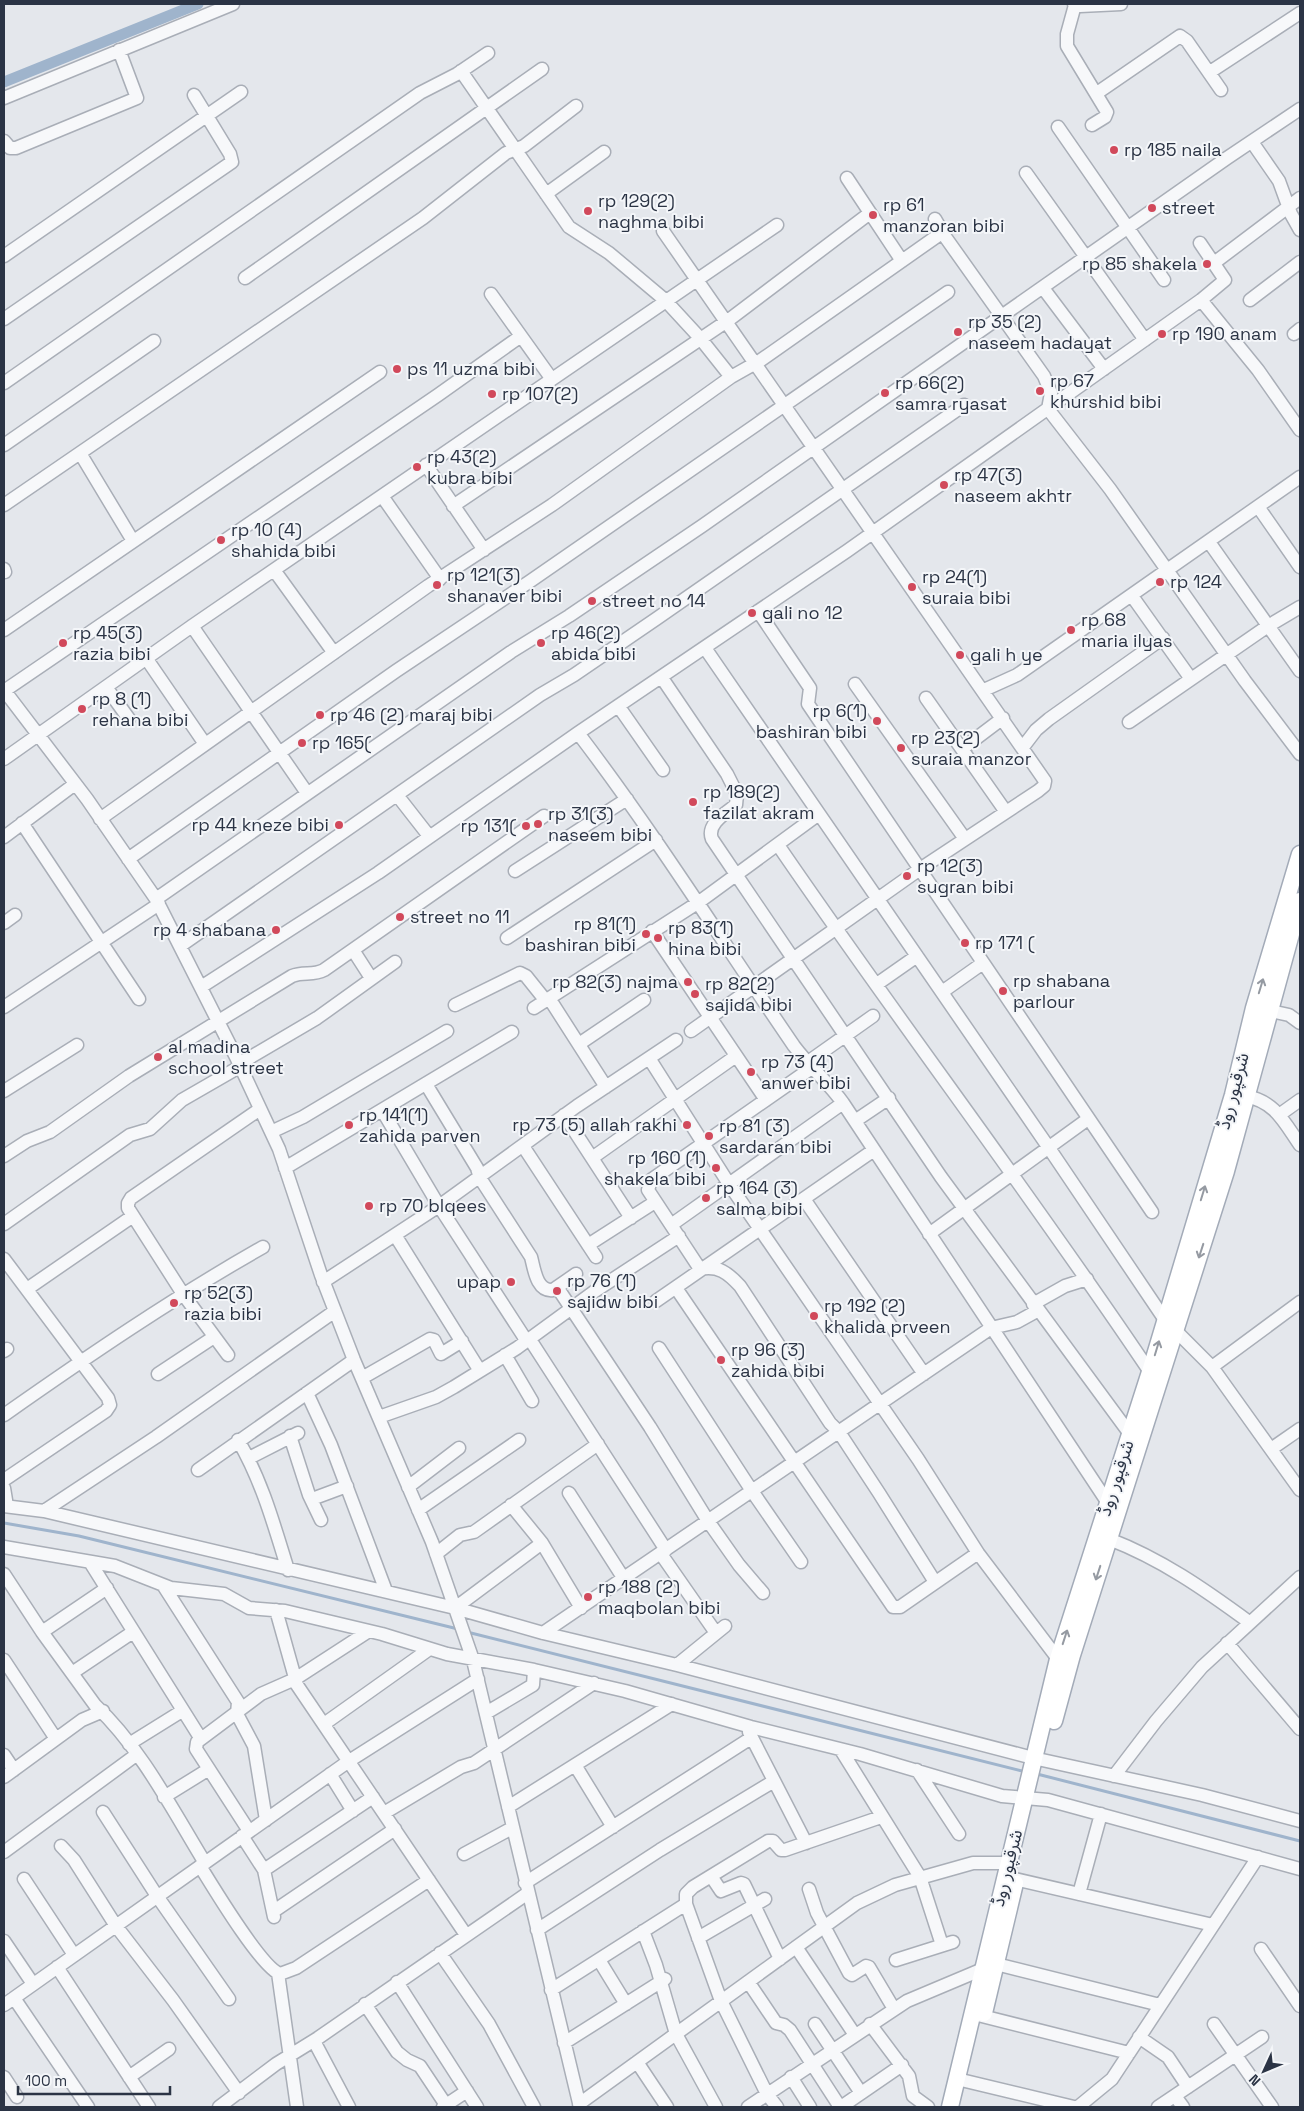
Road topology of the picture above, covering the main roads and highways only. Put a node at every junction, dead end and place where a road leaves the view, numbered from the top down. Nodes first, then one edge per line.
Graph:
1 (1300, 854) edge
2 (1300, 901) edge
3 (1261, 1009) junction
4 (1170, 1325) junction
5 (1037, 1764) junction
6 (962, 2080) junction
7 (950, 2107) edge
8 (962, 2107) edge

3 -> 1 main road, شرقپور روڈ
2 - 3 main road, شرقپور روڈ
4 -> 3 main road, شرقپور روڈ
3 -> 4 main road, شرقپور روڈ
4 -> 5 main road, شرقپور روڈ
5 -> 4 main road, شرقپور روڈ
5 - 6 main road, شرقپور روڈ
6 - 7 main road, شرقپور روڈ
6 - 8 main road, شرقپور روڈ

